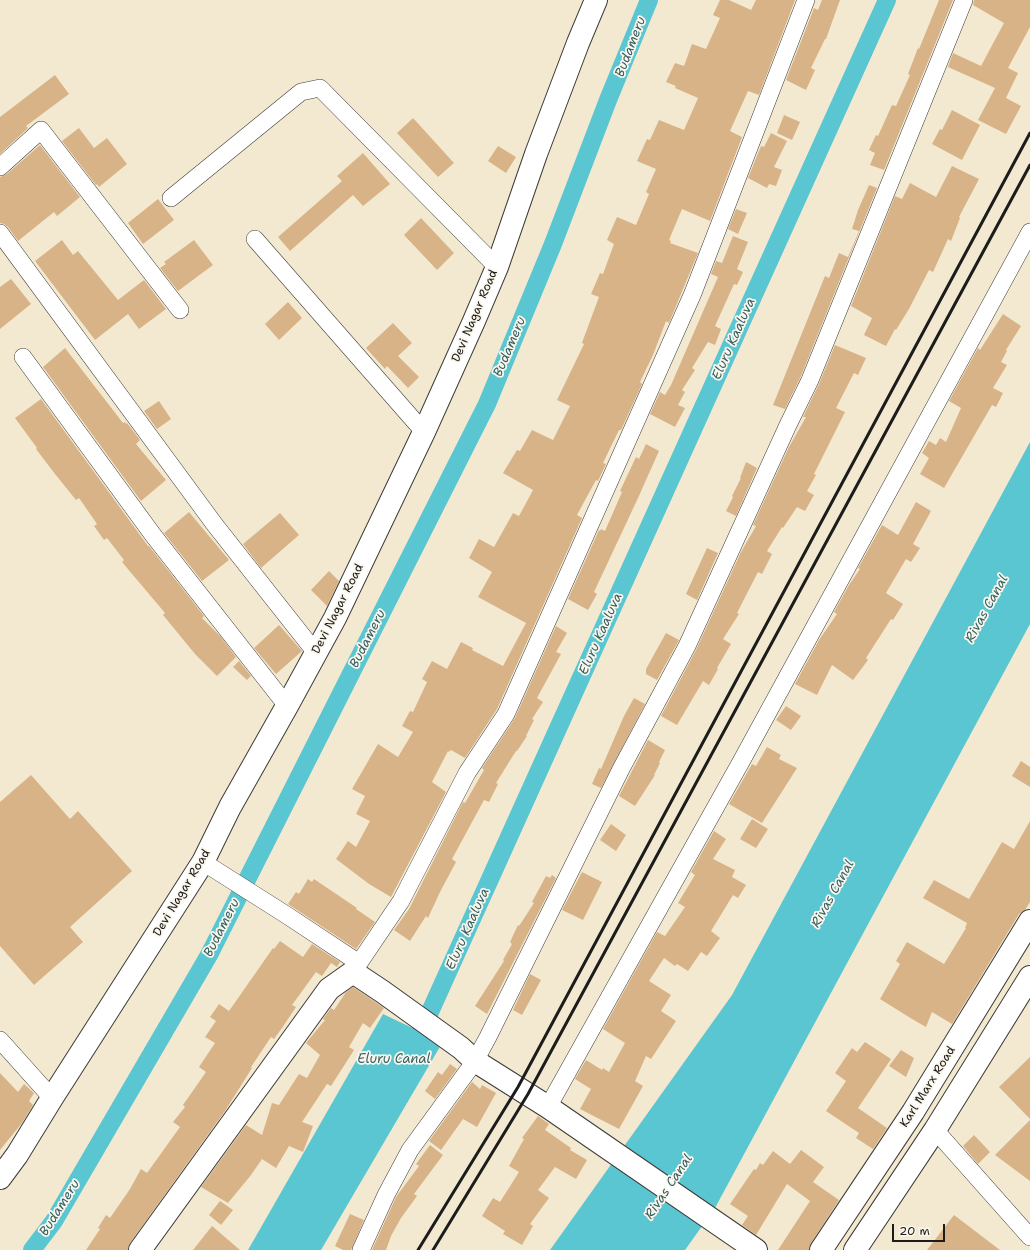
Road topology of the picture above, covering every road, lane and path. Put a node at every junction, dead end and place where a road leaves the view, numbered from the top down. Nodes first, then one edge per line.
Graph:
1 (596, 0) edge
2 (806, 0) edge
3 (964, 0) edge
4 (0, 166) edge
5 (172, 198) dead end
6 (1030, 232) edge
7 (0, 233) edge
8 (255, 239) dead end
9 (497, 267) junction
10 (180, 310) dead end
11 (24, 357) dead end
12 (424, 432) junction
13 (316, 653) junction
14 (288, 706) junction
15 (203, 862) junction
16 (1030, 921) edge
17 (356, 968) junction
18 (1030, 977) edge
19 (0, 1040) edge
20 (468, 1054) junction
21 (926, 1091) junction
22 (52, 1098) junction
23 (548, 1107) junction
24 (950, 1107) junction
25 (936, 1130) junction
26 (0, 1178) edge
27 (1030, 1237) edge
28 (140, 1250) edge
29 (361, 1250) edge
30 (756, 1250) edge
31 (821, 1250) edge
32 (855, 1250) edge

1 - 9 street, Devi Nagar Road
2 - 17 street
3 - 20 street
4 - 10 street
5 - 9 street
6 - 23 street
7 - 13 street
8 - 12 street
9 - 12 street, Devi Nagar Road
11 - 14 street
12 - 13 street, Devi Nagar Road
13 - 14 street, Devi Nagar Road
14 - 15 street, Devi Nagar Road
15 - 17 street
15 - 22 street, Devi Nagar Road
16 - 21 street, Karl Marx Road
17 - 20 street
17 - 28 street
18 - 24 street
19 - 22 street
20 - 23 street
20 - 29 street
21 - 24 street
21 - 31 street, Karl Marx Road
22 - 26 street, Devi Nagar Road
23 - 30 street
24 - 25 street
25 - 27 street
25 - 32 street

